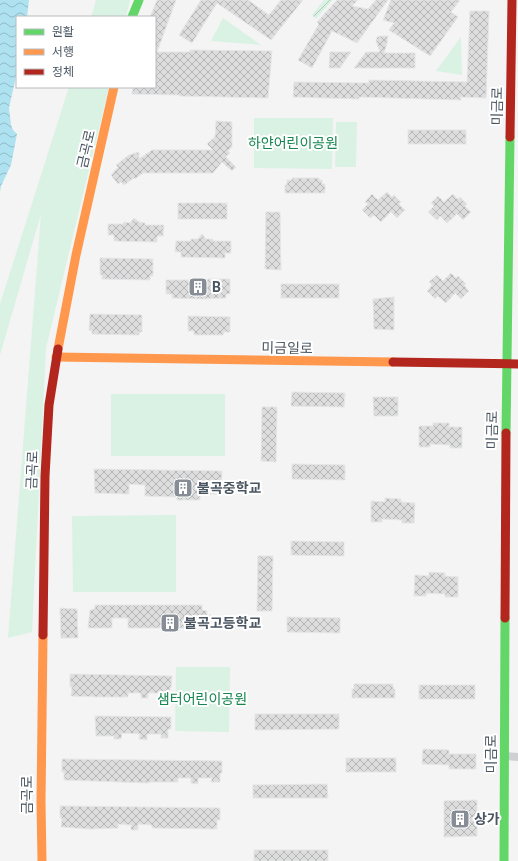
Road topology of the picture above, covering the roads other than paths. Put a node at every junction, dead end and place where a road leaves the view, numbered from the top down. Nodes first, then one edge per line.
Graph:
1 (139, 0) edge
2 (512, 0) edge
3 (132, 16) edge
4 (114, 88) edge
5 (56, 358) junction
6 (508, 364) junction
7 (518, 364) edge
8 (505, 756) junction
9 (518, 757) edge
10 (42, 861) edge
11 (504, 861) edge

1 - 3 main road
2 - 6 main road, 미금로
4 - 5 main road, 금곡로
5 - 6 main road, 미금일로
5 - 10 main road, 금곡로
6 - 7 main road, 미금일로
6 - 8 main road, 미금로
8 - 9 street
8 - 11 main road, 미금로

